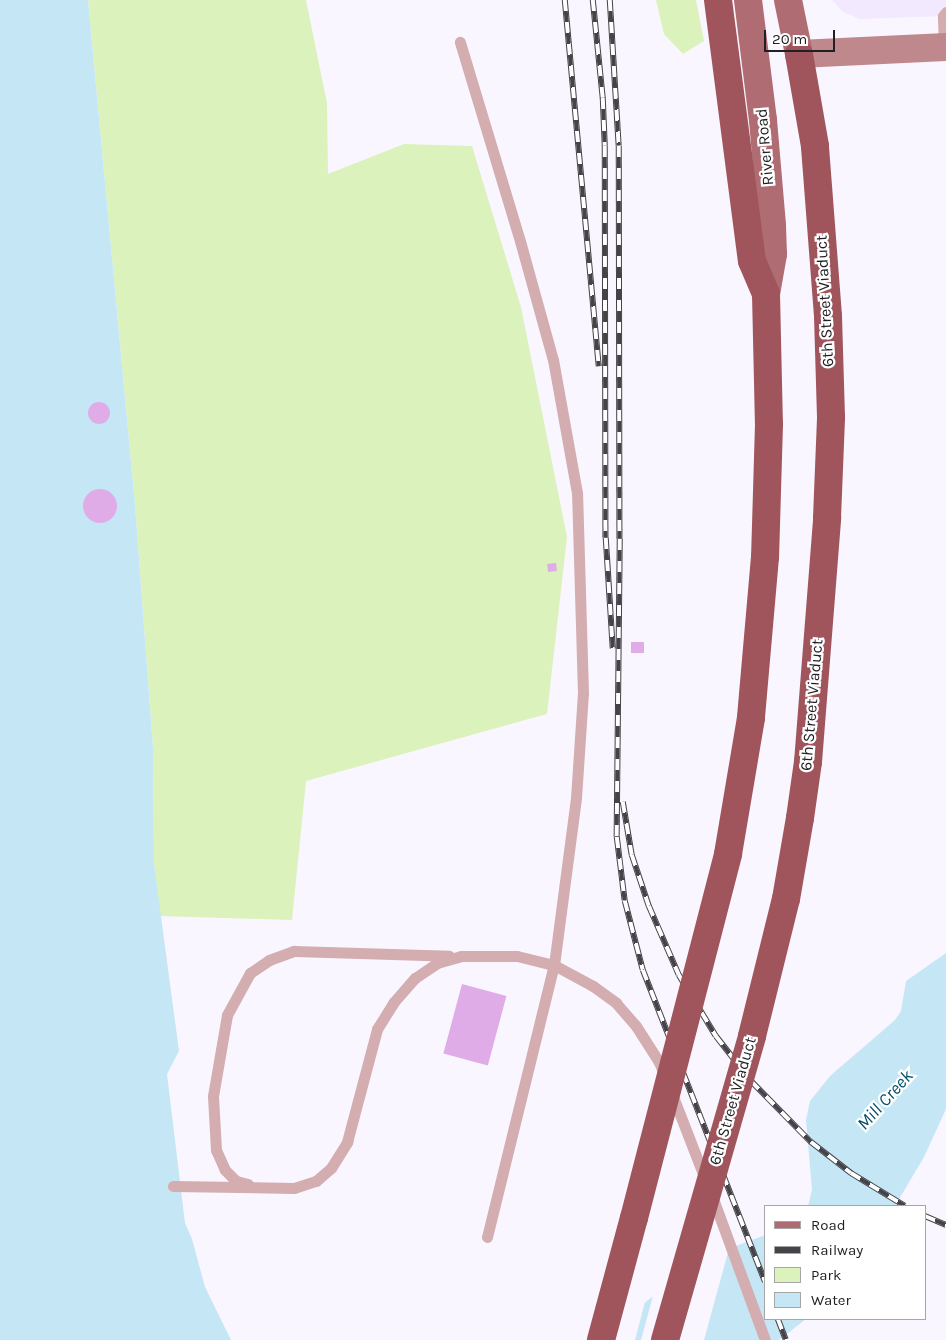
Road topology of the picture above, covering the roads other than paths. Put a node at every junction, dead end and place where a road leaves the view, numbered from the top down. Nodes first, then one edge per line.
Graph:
1 (718, 0) edge
2 (748, 0) edge
3 (788, 0) edge
4 (946, 12) edge
5 (460, 42) dead end
6 (945, 47) edge
7 (799, 54) junction
8 (760, 228) junction
9 (459, 956) junction
10 (554, 965) junction
11 (173, 1186) dead end
12 (264, 1189) junction
13 (487, 1237) dead end
14 (601, 1340) edge
15 (665, 1340) edge
16 (765, 1340) edge

1 - 8 highway
2 - 8 main road, River Road
3 - 7 main road
4 - 6 lane
5 - 10 lane
6 - 7 street
7 - 15 highway, 6th Street Viaduct, bridge
8 - 14 highway, bridge
9 - 10 lane
9 - 12 lane
9 - 12 lane
10 - 13 lane
10 - 16 lane
11 - 12 lane

